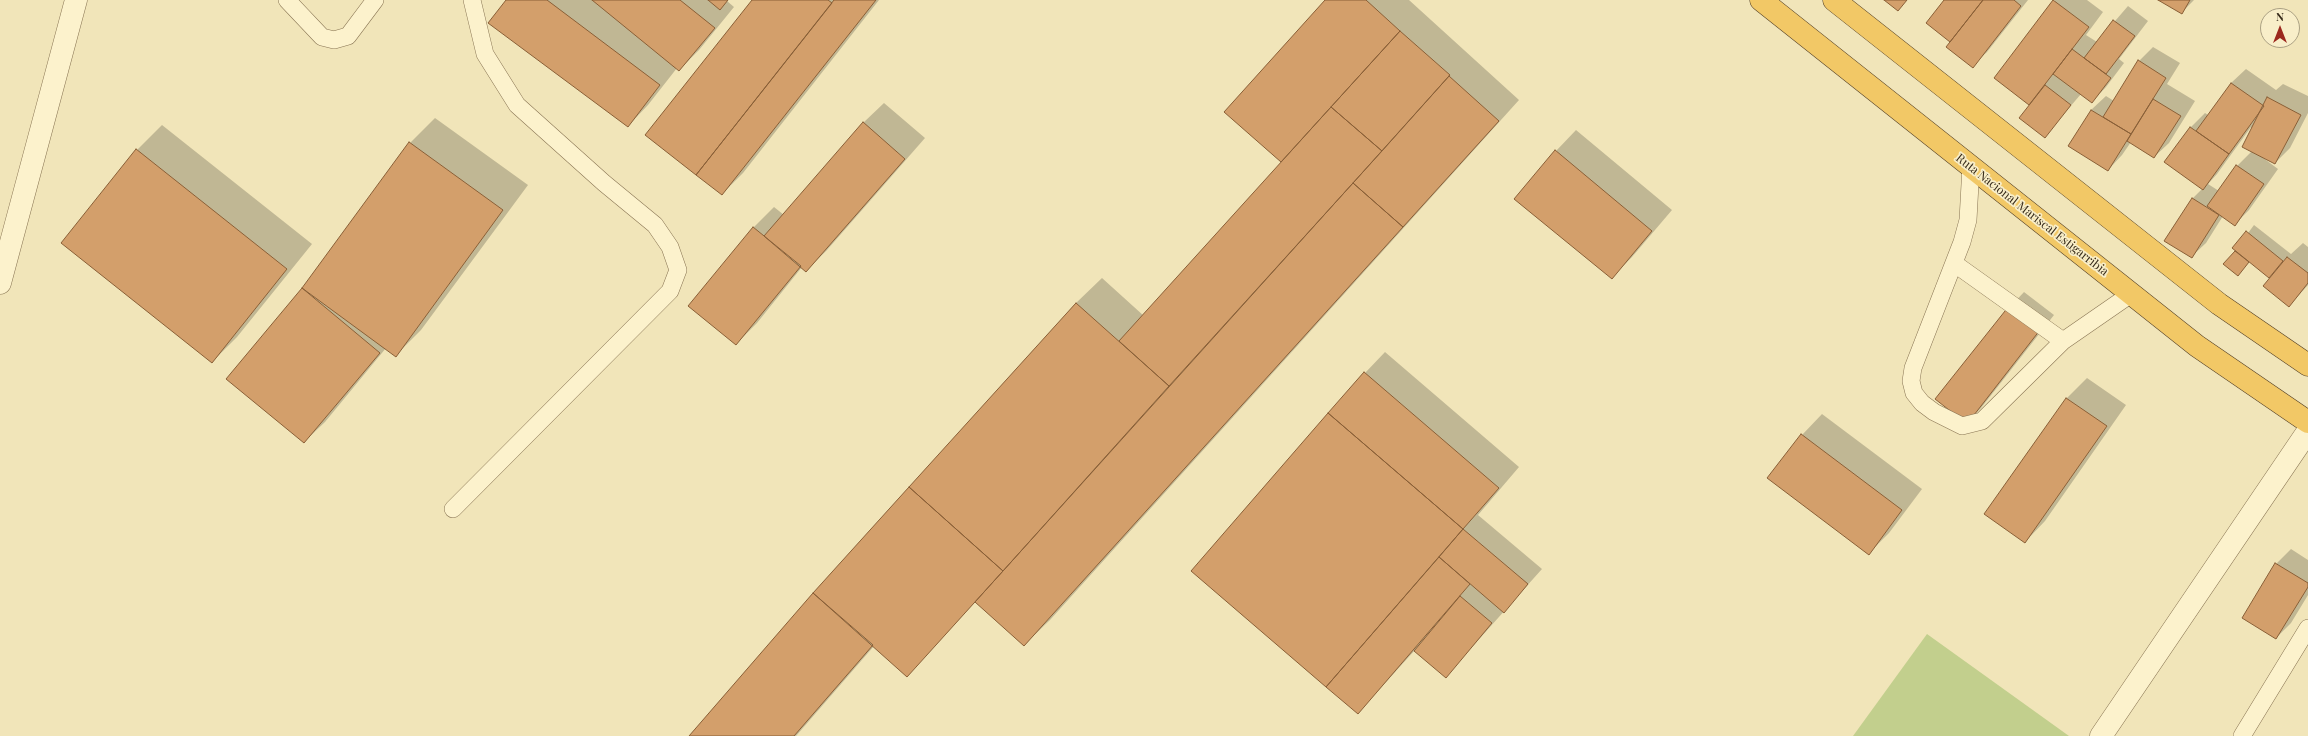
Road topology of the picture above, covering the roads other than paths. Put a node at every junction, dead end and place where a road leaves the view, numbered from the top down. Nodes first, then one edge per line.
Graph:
1 (76, 0) edge
2 (287, 0) edge
3 (375, 0) edge
4 (472, 0) edge
5 (1761, 0) edge
6 (1834, 0) edge
7 (1971, 166) junction
8 (1954, 264) junction
9 (0, 282) edge
10 (2131, 294) junction
11 (2063, 341) junction
12 (2308, 365) edge
13 (2308, 422) edge
14 (2308, 431) edge
15 (453, 509) dead end
16 (2308, 628) edge
17 (2101, 736) edge
18 (2242, 736) edge

1 - 9 street
2 - 3 lane
4 - 15 lane
5 - 7 highway, Ruta Nacional Mariscal Estigarribia
6 - 12 highway
7 - 8 lane
7 - 10 highway, Ruta Nacional Mariscal Estigarribia
8 - 11 lane
8 - 11 lane
10 - 11 lane
10 - 13 highway, Ruta Nacional Mariscal Estigarribia
14 - 17 street
16 - 18 lane

